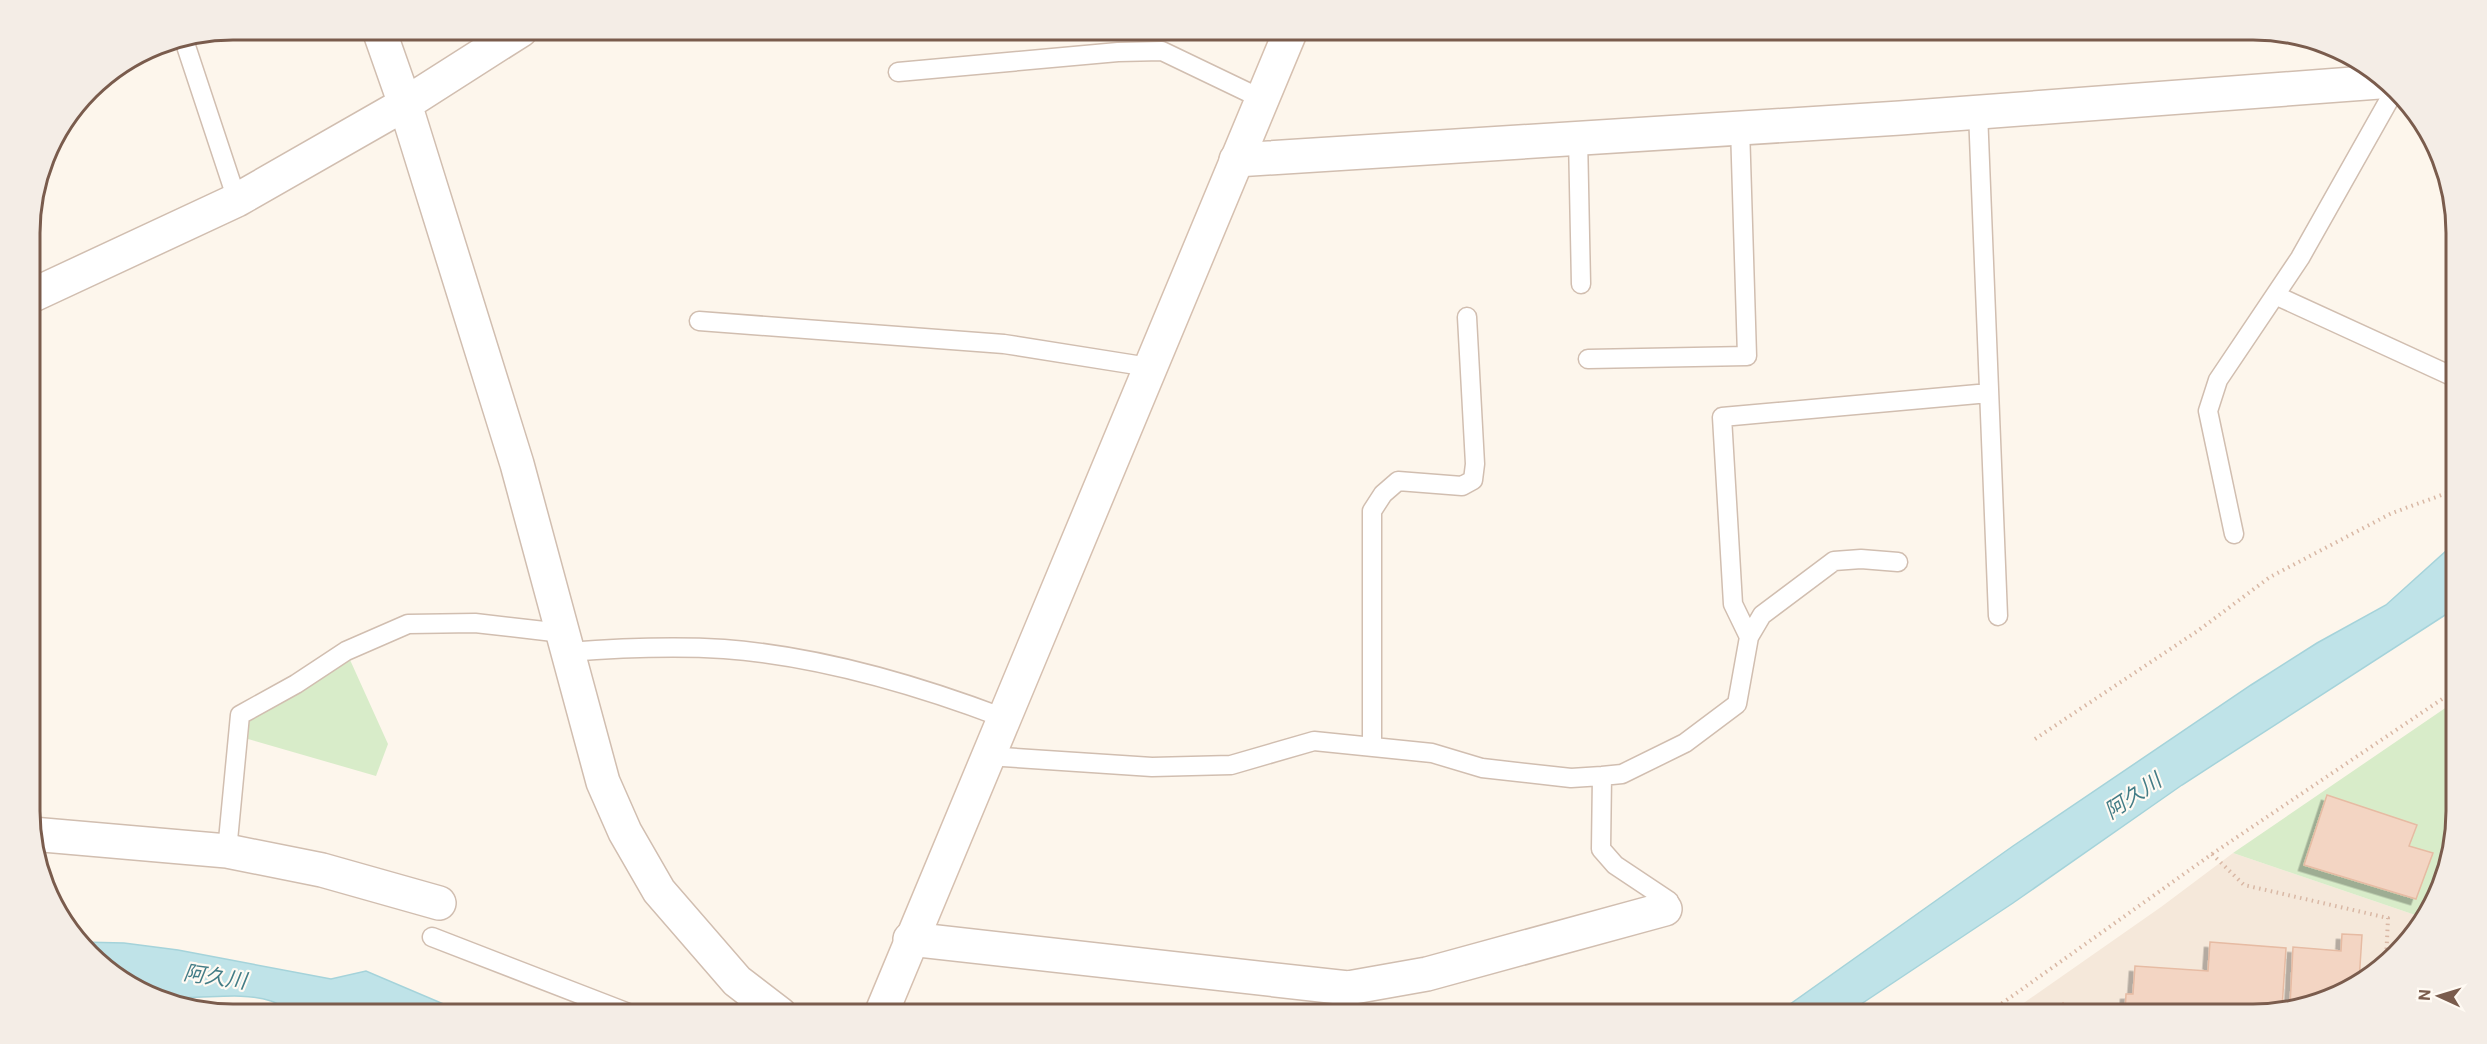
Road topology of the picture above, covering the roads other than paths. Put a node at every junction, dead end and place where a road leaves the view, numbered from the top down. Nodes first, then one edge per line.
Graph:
1 (383, 40) edge
2 (505, 40) edge
3 (1287, 40) edge
4 (186, 46) edge
5 (898, 72) dead end
6 (2374, 82) edge
7 (2390, 98) edge
8 (1262, 99) junction
9 (405, 104) junction
10 (1978, 112) junction
11 (1740, 127) junction
12 (1578, 137) junction
13 (1236, 160) junction
14 (237, 200) junction
15 (1581, 284) dead end
16 (41, 287) edge
17 (2275, 295) junction
18 (1467, 316) dead end
19 (699, 321) dead end
20 (1588, 359) dead end
21 (1149, 367) junction
22 (2446, 373) edge
23 (1989, 393) junction
24 (2235, 534) dead end
25 (1898, 562) dead end
26 (1998, 616) dead end
27 (1749, 637) junction
28 (565, 643) junction
29 (1004, 718) junction
30 (1372, 747) junction
31 (987, 756) junction
32 (1602, 776) junction
33 (42, 835) edge
34 (227, 851) junction
35 (439, 903) dead end
36 (1665, 909) joint
37 (432, 936) dead end
38 (910, 939) junction
39 (605, 1004) edge
40 (767, 1004) edge
41 (885, 1004) edge

1 - 9 street
2 - 9 street
3 - 8 street
4 - 14 lane
5 - 8 lane
6 - 10 street
7 - 17 lane
8 - 13 street
9 - 14 street
9 - 28 street
10 - 11 street
10 - 23 lane
11 - 12 street
11 - 20 lane
12 - 13 street
12 - 15 lane
13 - 21 street
14 - 16 street
17 - 22 lane
17 - 24 lane
18 - 30 lane
19 - 21 lane
21 - 29 street
23 - 26 lane
23 - 27 lane
25 - 27 lane
27 - 32 lane
28 - 29 lane
28 - 34 lane
28 - 40 street
29 - 31 street
30 - 31 lane
30 - 32 lane
31 - 38 street
32 - 36 lane
33 - 34 street
34 - 35 street
36 - 38 street
37 - 39 lane
38 - 41 street

